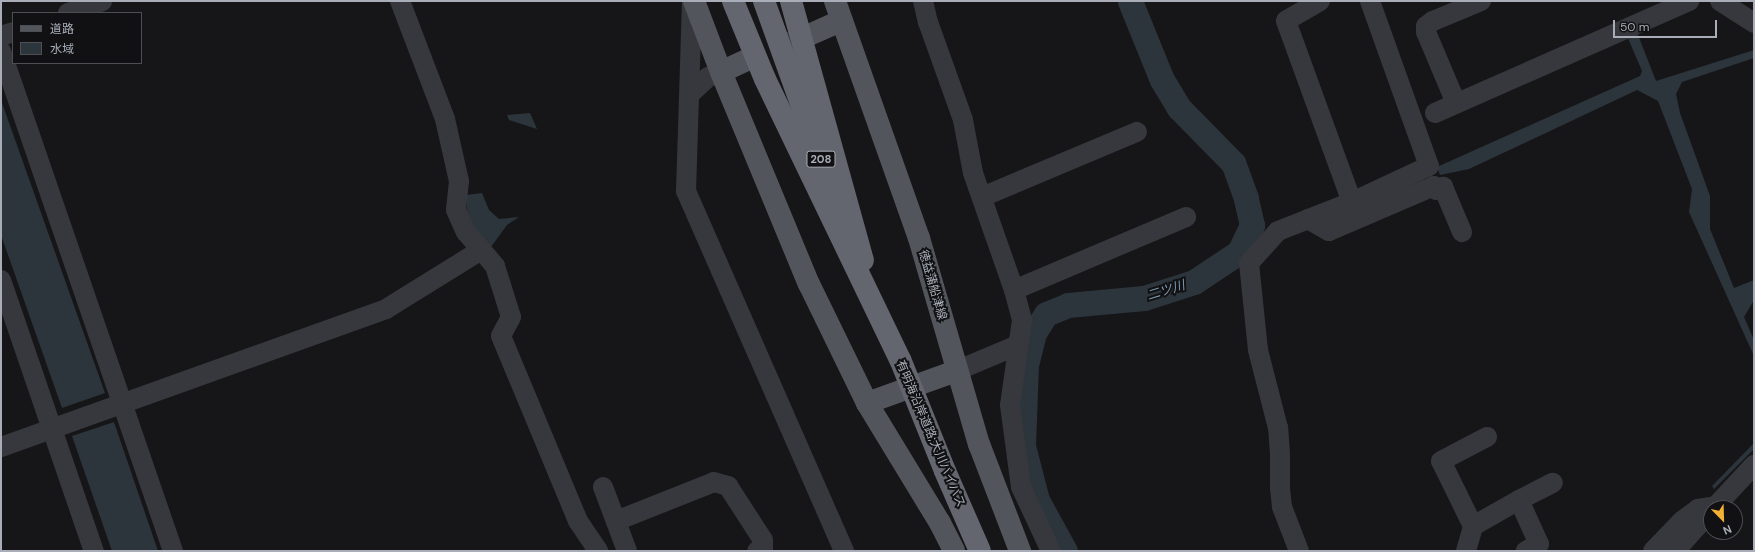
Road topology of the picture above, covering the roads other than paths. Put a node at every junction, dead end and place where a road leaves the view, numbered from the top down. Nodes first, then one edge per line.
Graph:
1 (102, 1) edge
2 (400, 1) edge
3 (693, 1) edge
4 (733, 1) edge
5 (764, 1) edge
6 (791, 1) edge
7 (923, 1) edge
8 (1320, 1) edge
9 (1370, 1) edge
10 (1481, 1) edge
11 (1688, 1) edge
12 (1725, 2) edge
13 (839, 10) edge
14 (71, 12) edge
15 (1754, 23) edge
16 (12, 32) edge
17 (809, 35) tunnel mouth
18 (1, 36) edge
19 (1, 51) edge
20 (745, 61) tunnel mouth
21 (721, 72) junction
22 (690, 94) junction
23 (1456, 103) junction
24 (1435, 112) dead end
25 (1137, 132) dead end
26 (982, 197) junction
27 (1352, 202) junction
28 (1186, 217) dead end
29 (1308, 219) junction
30 (1462, 232) dead end
31 (481, 250) junction
32 (1, 280) edge
33 (1014, 290) junction
34 (878, 317) junction
35 (1018, 345) junction
36 (896, 361) junction
37 (956, 371) junction
38 (867, 403) junction
39 (122, 405) junction
40 (59, 426) junction
41 (1487, 437) dead end
42 (1, 447) edge
43 (1754, 465) edge
44 (1553, 483) dead end
45 (603, 487) dead end
46 (1519, 500) junction
47 (1721, 500) edge
48 (1703, 509) edge
49 (1703, 520) edge
50 (616, 521) junction
51 (1473, 526) junction
52 (94, 551) edge
53 (173, 551) edge
54 (598, 551) edge
55 (627, 551) edge
56 (757, 551) edge
57 (844, 551) edge
58 (954, 551) edge
59 (971, 551) edge
60 (980, 551) edge
61 (1020, 551) edge
62 (1051, 551) edge
63 (1299, 551) edge
64 (1466, 551) edge
65 (1526, 551) edge
66 (1653, 551) edge
67 (1675, 551) edge

1 - 14 street
2 - 31 street
3 - 21 main road
3 - 22 street
4 - 34 highway
5 - 34 highway, 有明海沿岸道路;大川バイパス / 208
6 - 34 highway
7 - 26 street
8 - 27 street
9 - 27 street
10 - 23 street
11 - 23 street
12 - 15 street
13 - 17 main road, 徳益蒲船津線
13 - 37 main road, 徳益蒲船津線
16 - 18 street
19 - 39 street
20 - 21 main road
21 - 22 street
21 - 38 main road
22 - 57 street
23 - 24 street
25 - 26 street
26 - 33 street
27 - 29 street
28 - 33 street
29 - 30 street
29 - 63 street
31 - 39 street
31 - 54 street
32 - 40 street
33 - 35 street
34 - 36 highway, 有明海沿岸道路;大川バイパス / 208
35 - 37 street
35 - 62 street
36 - 59 highway, 有明海沿岸道路;大川バイパス / 208
36 - 60 highway, 有明海沿岸道路;大川バイパス / 208, bridge
37 - 38 main road
37 - 61 main road, 徳益蒲船津線
38 - 58 main road
39 - 40 street
39 - 53 street
40 - 42 street
40 - 52 street
41 - 51 street
43 - 47 street
44 - 46 street
45 - 50 street
46 - 51 street
46 - 65 street
48 - 66 street
49 - 67 street
50 - 55 street
50 - 56 street
51 - 64 street

